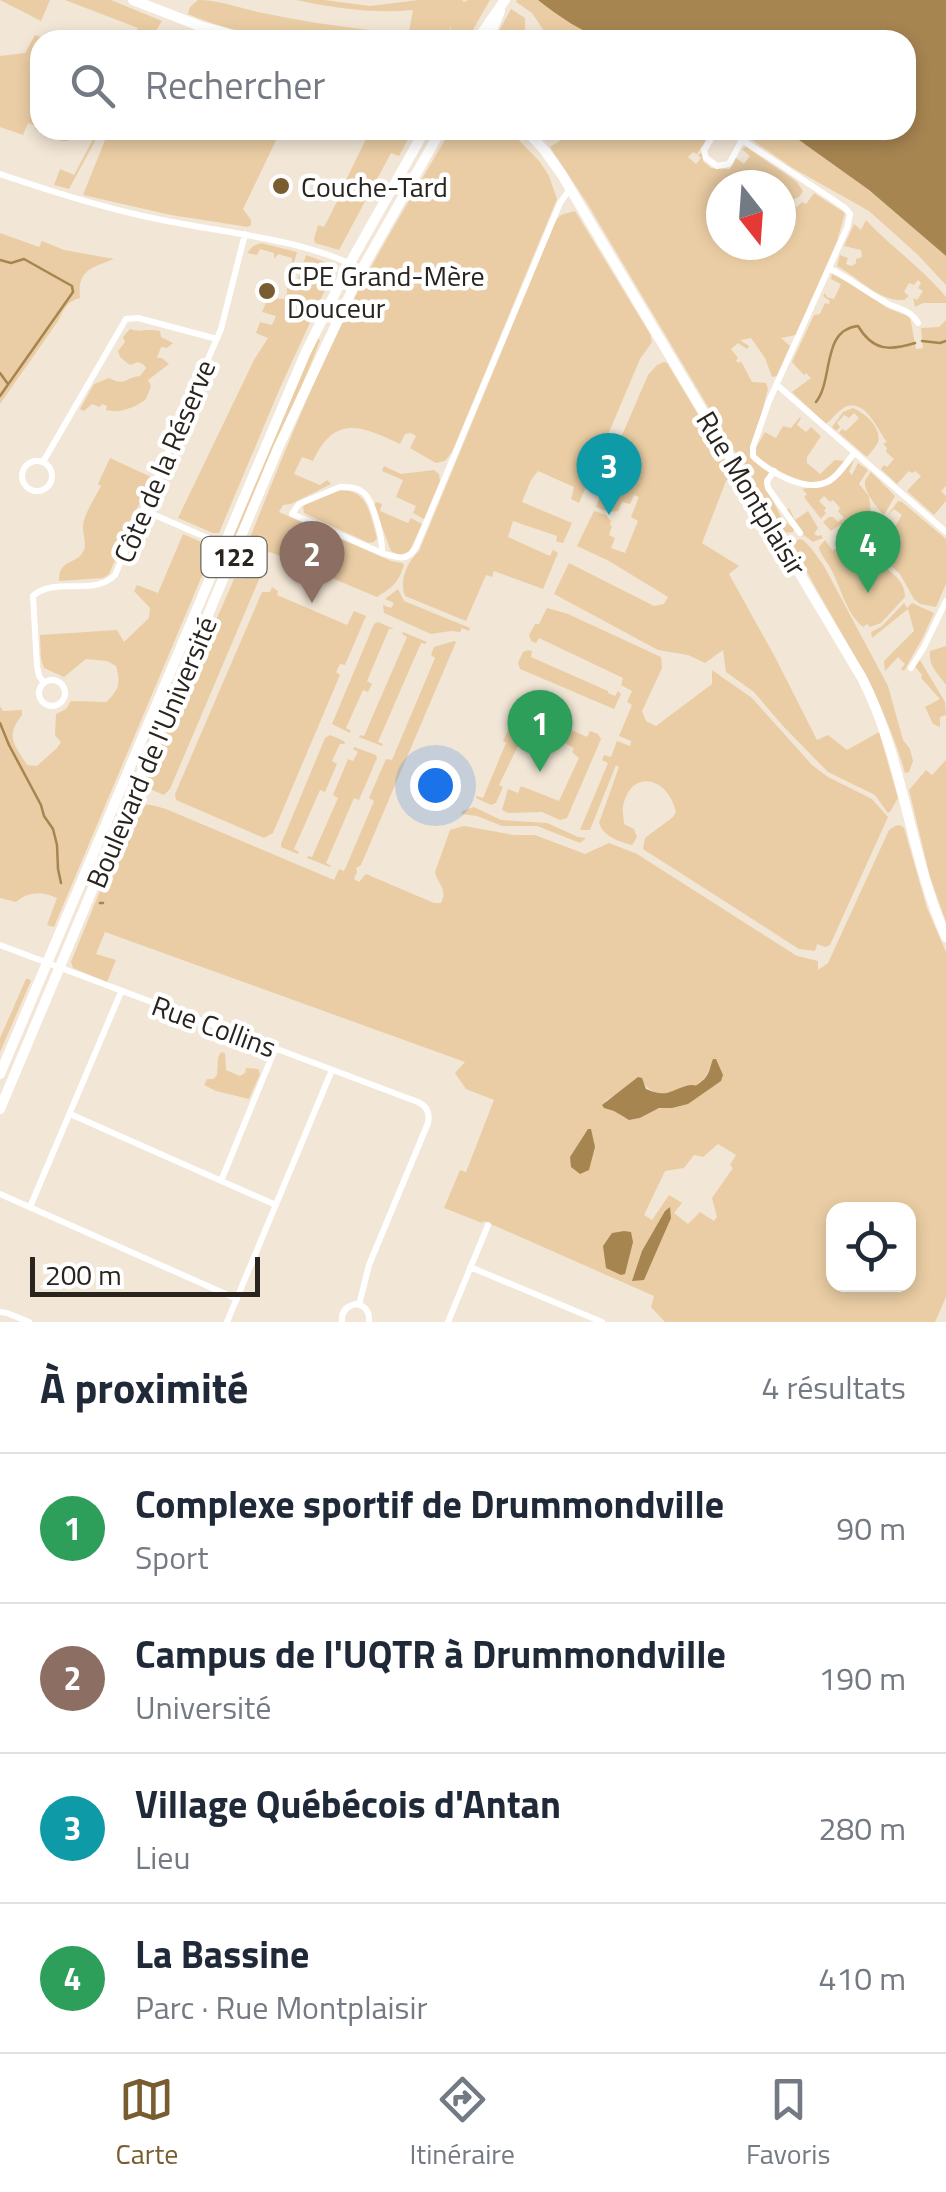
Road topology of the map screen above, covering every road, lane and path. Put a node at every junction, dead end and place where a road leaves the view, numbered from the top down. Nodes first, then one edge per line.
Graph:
1 (134, 0) edge
2 (503, 3) edge
3 (214, 30) edge
4 (484, 30) edge
5 (492, 30) edge
6 (419, 140) edge
7 (435, 140) edge
8 (535, 140) edge
9 (710, 140) edge
10 (742, 140) joint
11 (0, 174) edge
12 (570, 189) junction
13 (245, 234) junction
14 (350, 263) junction
15 (362, 268) junction
16 (829, 268) junction
17 (918, 323) dead end
18 (217, 339) junction
19 (777, 385) junction
20 (854, 452) junction
21 (43, 462) junction
22 (774, 472) junction
23 (143, 510) junction
24 (946, 532) edge
25 (800, 533) dead end
26 (224, 545) junction
27 (382, 553) junction
28 (946, 601) edge
29 (910, 668) dead end
30 (44, 684) junction
31 (122, 786) junction
32 (135, 792) junction
33 (946, 937) edge
34 (0, 945) edge
35 (47, 964) junction
36 (60, 969) junction
37 (120, 992) junction
38 (276, 1049) junction
39 (332, 1070) junction
40 (0, 1074) edge
41 (0, 1109) edge
42 (70, 1114) junction
43 (221, 1181) junction
44 (0, 1194) edge
45 (276, 1204) junction
46 (30, 1208) junction
47 (488, 1226) dead end
48 (470, 1267) junction
49 (237, 1299) junction
50 (360, 1305) junction
51 (1, 1312) edge
52 (30, 1322) edge
53 (228, 1322) edge
54 (342, 1322) edge
55 (369, 1322) edge
56 (448, 1322) edge
57 (602, 1322) edge

1 - 3 main road
2 - 4 main road
2 - 5 main road
6 - 14 main road, Boulevard de l'Université
7 - 15 main road, Boulevard de l'Université / 122
8 - 12 main road, Rue Montplaisir
9 - 10 street
10 - 16 street
11 - 13 street
12 - 27 street
12 - 33 main road, Rue Montplaisir
13 - 14 street
13 - 18 street, Côte de la Réserve
14 - 15 street
14 - 26 main road, Boulevard de l'Université
15 - 32 main road, Boulevard de l'Université / 122
16 - 17 street
16 - 19 street
18 - 21 street
18 - 23 street, Côte de la Réserve
19 - 20 street
19 - 22 street
20 - 22 street
20 - 24 street
21 - 21 street
22 - 25 street
23 - 26 street
23 - 30 street, Côte de la Réserve
26 - 31 main road, Boulevard de l'Université
27 - 27 street
28 - 29 street
30 - 30 street, Côte de la Réserve
31 - 32 street
31 - 35 main road, Boulevard de l'Université
32 - 36 main road, Boulevard de l'Université / 122
34 - 35 street, Rue Collins
35 - 36 street, Rue Collins
35 - 40 main road, Boulevard de l'Université
36 - 37 street, Rue Collins
36 - 41 main road, Boulevard de l'Université / 122
37 - 38 street, Rue Collins
37 - 42 street
38 - 39 street, Rue Collins
38 - 43 street
39 - 45 street
39 - 50 street, Rue Collins
42 - 43 street
42 - 46 street
43 - 45 street
44 - 46 street
45 - 49 street
46 - 49 street
47 - 48 street
48 - 56 street
48 - 57 street
49 - 53 street
50 - 54 street
50 - 55 street
51 - 52 street

